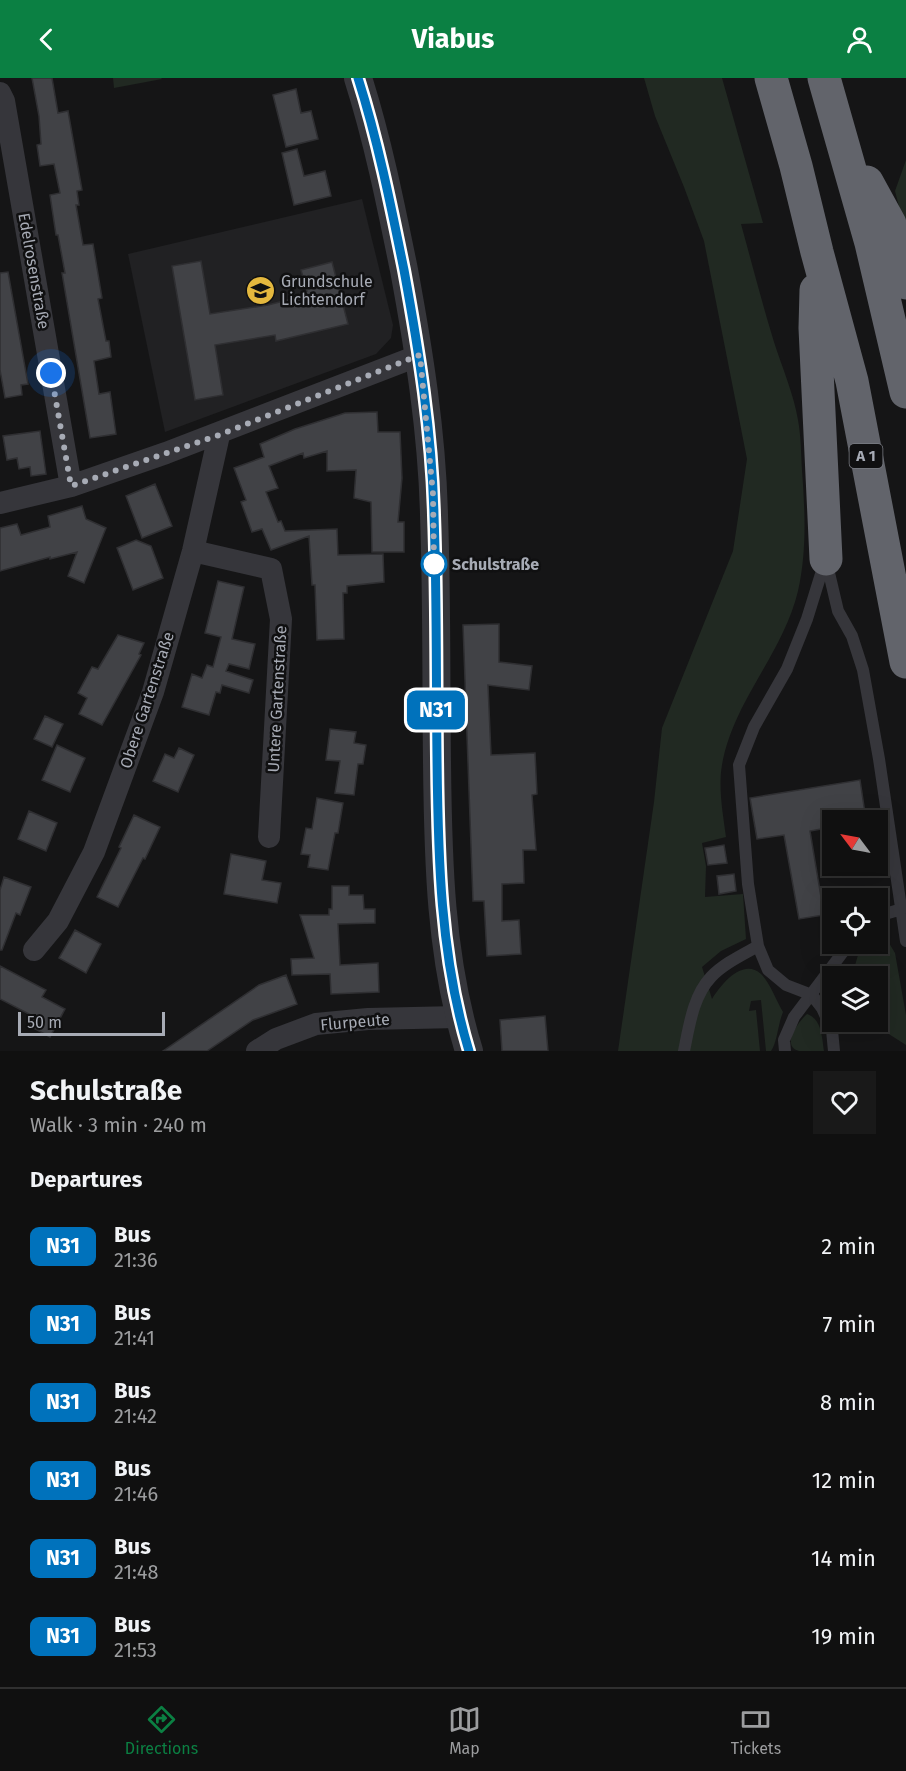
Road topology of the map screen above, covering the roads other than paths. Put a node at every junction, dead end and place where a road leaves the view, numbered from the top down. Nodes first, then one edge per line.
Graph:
1 (358, 78) edge
2 (771, 78) edge
3 (824, 78) edge
4 (0, 93) edge
5 (841, 134) junction
6 (817, 252) junction
7 (906, 284) edge
8 (420, 355) junction
9 (906, 392) edge
10 (219, 435) junction
11 (71, 486) junction
12 (0, 503) edge
13 (193, 551) junction
14 (826, 559) junction
15 (906, 662) edge
16 (269, 837) dead end
17 (902, 909) junction
18 (888, 913) edge
19 (906, 941) edge
20 (758, 946) junction
21 (34, 950) dead end
22 (842, 954) edge
23 (812, 995) junction
24 (458, 1017) junction
25 (257, 1051) edge
26 (469, 1051) edge
27 (684, 1051) edge
28 (785, 1051) edge
29 (834, 1051) edge

1 - 8 street
2 - 6 highway, A 1
3 - 5 highway
4 - 11 street, Edelrosenstraße
5 - 7 highway
5 - 9 highway
6 - 14 highway
6 - 15 highway, A 1
8 - 10 street
8 - 24 street
10 - 11 street
10 - 13 street, Obere Gartenstraße
11 - 12 street
13 - 16 street, Untere Gartenstraße
13 - 21 street, Obere Gartenstraße
14 - 17 lane
14 - 20 lane
17 - 18 lane
17 - 19 lane
20 - 23 lane
20 - 27 lane
22 - 23 lane
23 - 28 lane
23 - 29 lane
24 - 25 street, Flurpeute
24 - 26 street

